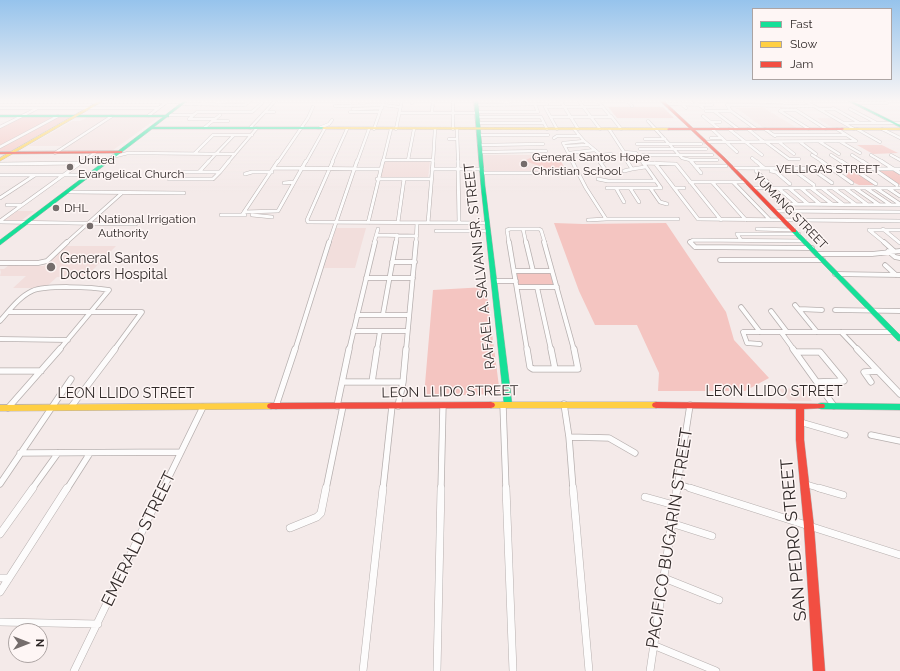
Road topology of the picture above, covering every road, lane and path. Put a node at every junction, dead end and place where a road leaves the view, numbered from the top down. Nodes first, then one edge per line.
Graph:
1 (29, 131) edge
2 (50, 131) edge
3 (88, 131) edge
4 (144, 131) edge
5 (151, 131) edge
6 (248, 131) edge
7 (252, 131) edge
8 (298, 131) edge
9 (320, 131) edge
10 (345, 131) edge
11 (370, 131) edge
12 (392, 131) edge
13 (414, 131) edge
14 (435, 131) edge
15 (455, 131) edge
16 (479, 131) edge
17 (527, 131) edge
18 (543, 131) edge
19 (576, 131) edge
20 (577, 131) edge
21 (611, 131) edge
22 (657, 131) edge
23 (694, 131) edge
24 (718, 131) edge
25 (732, 131) edge
26 (751, 131) edge
27 (768, 131) edge
28 (840, 131) edge
29 (864, 131) edge
30 (887, 131) edge
31 (234, 135) junction
32 (539, 135) junction
33 (774, 135) junction
34 (846, 135) junction
35 (554, 138) dead end
36 (722, 138) junction
37 (900, 138) edge
38 (449, 139) dead end
39 (457, 139) junction
40 (645, 139) dead end
41 (664, 139) junction
42 (584, 141) junction
43 (726, 142) junction
44 (745, 142) junction
45 (765, 142) junction
46 (779, 142) junction
47 (783, 142) junction
48 (800, 142) junction
49 (820, 142) junction
50 (840, 142) junction
51 (880, 142) dead end
52 (706, 143) junction
53 (543, 144) junction
54 (637, 144) dead end
55 (669, 144) junction
56 (588, 145) junction
57 (565, 146) junction
58 (0, 147) edge
59 (600, 147) dead end
60 (480, 148) junction
61 (592, 148) junction
62 (640, 149) dead end
63 (674, 149) junction
64 (595, 150) junction
65 (96, 152) junction
66 (120, 152) junction
67 (624, 152) junction
68 (737, 152) dead end
69 (0, 153) edge
70 (12, 153) junction
71 (55, 153) junction
72 (195, 153) junction
73 (569, 153) junction
74 (860, 153) dead end
75 (215, 154) junction
76 (235, 154) junction
77 (611, 154) dead end
78 (794, 154) dead end
79 (816, 154) dead end
80 (839, 154) dead end
81 (644, 155) dead end
82 (679, 155) junction
83 (704, 155) junction
84 (712, 155) dead end
85 (762, 155) dead end
86 (812, 155) dead end
87 (831, 155) dead end
88 (871, 155) dead end
89 (891, 155) dead end
90 (602, 156) junction
91 (852, 156) dead end
92 (584, 158) dead end
93 (662, 158) dead end
94 (682, 158) junction
95 (752, 158) dead end
96 (799, 158) dead end
97 (0, 160) edge
98 (383, 160) junction
99 (408, 160) junction
100 (432, 160) junction
101 (690, 160) junction
102 (708, 160) junction
103 (717, 160) dead end
104 (900, 160) edge
105 (81, 163) junction
106 (643, 163) junction
107 (655, 163) junction
108 (0, 164) edge
109 (695, 166) junction
110 (646, 167) junction
111 (274, 168) junction
112 (731, 168) junction
113 (764, 168) junction
114 (792, 168) junction
115 (811, 168) junction
116 (852, 168) junction
117 (872, 168) junction
118 (893, 168) junction
119 (302, 169) junction
120 (328, 169) junction
121 (354, 169) junction
122 (380, 169) junction
123 (432, 169) junction
124 (457, 169) junction
125 (632, 169) junction
126 (831, 169) junction
127 (900, 169) edge
128 (482, 171) junction
129 (624, 171) dead end
130 (756, 171) junction
131 (199, 172) junction
132 (220, 172) junction
133 (272, 172) junction
134 (607, 172) dead end
135 (900, 172) edge
136 (566, 173) dead end
137 (701, 173) dead end
138 (66, 174) junction
139 (91, 174) junction
140 (245, 174) dead end
141 (35, 175) junction
142 (0, 176) edge
143 (723, 176) dead end
144 (378, 179) junction
145 (404, 179) junction
146 (431, 179) junction
147 (598, 179) dead end
148 (655, 181) junction
149 (294, 182) junction
150 (690, 182) junction
151 (712, 182) junction
152 (728, 182) junction
153 (733, 182) junction
154 (746, 182) junction
155 (284, 183) dead end
156 (832, 183) dead end
157 (852, 183) dead end
158 (790, 184) dead end
159 (876, 184) dead end
160 (771, 185) dead end
161 (813, 187) junction
162 (899, 187) edge
163 (607, 188) dead end
164 (616, 188) junction
165 (630, 188) junction
166 (674, 188) junction
167 (684, 188) dead end
168 (752, 188) junction
169 (766, 188) junction
170 (778, 188) junction
171 (789, 188) junction
172 (800, 188) junction
173 (822, 188) junction
174 (833, 188) junction
175 (844, 188) junction
176 (855, 188) junction
177 (866, 188) junction
178 (876, 188) junction
179 (887, 188) junction
180 (651, 189) junction
181 (70, 192) junction
182 (123, 192) junction
183 (184, 193) dead end
184 (900, 196) edge
185 (0, 198) edge
186 (624, 202) dead end
187 (639, 202) dead end
188 (667, 204) dead end
189 (784, 204) junction
190 (797, 204) junction
191 (808, 204) junction
192 (900, 204) edge
193 (7, 205) dead end
194 (22, 205) junction
195 (821, 205) junction
196 (832, 205) junction
197 (844, 205) junction
198 (855, 205) junction
199 (868, 205) junction
200 (879, 205) junction
201 (890, 205) junction
202 (775, 211) junction
203 (792, 211) junction
204 (864, 212) junction
205 (900, 212) edge
206 (243, 214) junction
207 (221, 215) dead end
208 (272, 217) dead end
209 (606, 219) junction
210 (678, 219) dead end
211 (588, 220) dead end
212 (722, 220) junction
213 (746, 220) junction
214 (770, 220) junction
215 (785, 220) junction
216 (900, 221) edge
217 (0, 222) edge
218 (398, 222) junction
219 (28, 223) junction
220 (335, 223) junction
221 (368, 223) junction
222 (417, 223) junction
223 (428, 223) junction
224 (459, 223) junction
225 (88, 224) junction
226 (136, 224) dead end
227 (488, 227) junction
228 (524, 228) junction
229 (378, 229) dead end
230 (757, 229) dead end
231 (882, 230) junction
232 (900, 230) edge
233 (436, 231) dead end
234 (796, 232) junction
235 (377, 234) junction
236 (397, 235) junction
237 (417, 236) junction
238 (732, 240) junction
239 (742, 240) junction
240 (805, 241) junction
241 (0, 243) edge
242 (900, 243) edge
243 (0, 247) edge
244 (738, 248) junction
245 (812, 248) junction
246 (888, 251) junction
247 (894, 251) junction
248 (900, 251) edge
249 (817, 254) junction
250 (900, 258) edge
251 (720, 260) dead end
252 (823, 260) junction
253 (0, 262) edge
254 (392, 262) junction
255 (415, 262) junction
256 (885, 266) dead end
257 (514, 271) junction
258 (534, 271) junction
259 (552, 271) junction
260 (835, 274) junction
261 (898, 275) edge
262 (366, 278) junction
263 (389, 278) junction
264 (413, 278) junction
265 (494, 280) junction
266 (515, 280) junction
267 (517, 287) junction
268 (537, 287) junction
269 (557, 287) junction
270 (796, 305) dead end
271 (741, 307) dead end
272 (799, 309) junction
273 (822, 310) dead end
274 (835, 310) dead end
275 (870, 310) junction
276 (771, 311) dead end
277 (900, 311) edge
278 (9, 312) junction
279 (91, 312) junction
280 (383, 314) junction
281 (357, 315) junction
282 (409, 315) junction
283 (0, 321) edge
284 (353, 331) junction
285 (380, 331) junction
286 (407, 331) junction
287 (760, 332) junction
288 (781, 332) junction
289 (787, 332) junction
290 (818, 332) junction
291 (840, 332) junction
292 (892, 332) junction
293 (0, 339) edge
294 (900, 339) edge
295 (68, 340) junction
296 (760, 344) dead end
297 (796, 352) junction
298 (555, 369) junction
299 (0, 371) edge
300 (41, 371) junction
301 (878, 371) junction
302 (71, 379) dead end
303 (342, 382) junction
304 (372, 382) junction
305 (402, 382) junction
306 (816, 382) junction
307 (871, 382) dead end
308 (900, 394) edge
309 (505, 404) junction
310 (564, 404) junction
311 (690, 405) junction
312 (276, 406) junction
313 (340, 406) junction
314 (395, 406) junction
315 (443, 406) junction
316 (800, 406) junction
317 (834, 406) junction
318 (203, 407) junction
319 (900, 407) edge
320 (0, 408) edge
321 (8, 408) junction
322 (51, 408) junction
323 (71, 408) junction
324 (800, 422) junction
325 (845, 434) dead end
326 (871, 435) dead end
327 (569, 438) junction
328 (900, 441) edge
329 (181, 452) junction
330 (20, 453) junction
331 (58, 453) junction
332 (90, 453) junction
333 (635, 453) dead end
334 (0, 484) edge
335 (678, 484) junction
336 (805, 484) junction
337 (843, 495) dead end
338 (645, 497) dead end
339 (674, 505) junction
340 (671, 523) junction
341 (809, 527) junction
342 (290, 528) dead end
343 (0, 534) edge
344 (712, 536) dead end
345 (900, 555) edge
346 (0, 578) edge
347 (9, 578) junction
348 (664, 578) junction
349 (0, 592) edge
350 (719, 600) dead end
351 (0, 622) edge
352 (98, 624) junction
353 (654, 645) junction
354 (74, 671) edge
355 (364, 671) edge
356 (437, 671) edge
357 (513, 671) edge
358 (589, 671) edge
359 (650, 671) edge
360 (716, 671) edge
361 (819, 671) edge

1 - 58 street
2 - 70 main road
3 - 71 street
4 - 66 main road
5 - 66 main road
6 - 31 street
7 - 76 street
8 - 111 street
9 - 119 street
10 - 120 street
11 - 121 street
12 - 98 street
13 - 99 street
14 - 100 street
15 - 39 street
16 - 60 main road, RAFAEL A. SALVANI SR. STREET
17 - 32 street
18 - 32 street
19 - 35 street
20 - 42 street
21 - 67 street
22 - 41 street
23 - 52 main road, YUMANG STREET
24 - 36 street
25 - 44 street
26 - 45 street
27 - 33 street
28 - 34 street
29 - 51 street
30 - 37 street
31 - 72 street
31 - 75 street
32 - 53 street
33 - 34 street
33 - 47 street
34 - 50 street
36 - 43 street
36 - 52 street
38 - 39 street
39 - 124 street
40 - 41 street
41 - 55 street
42 - 56 street
42 - 57 street
43 - 44 street
43 - 52 street
43 - 68 street
44 - 45 street
44 - 85 street
45 - 46 street
45 - 96 street
46 - 47 street
46 - 78 street
47 - 48 street
48 - 49 street
48 - 79 street
49 - 50 street
49 - 80 street
50 - 74 street
52 - 55 street
52 - 63 street
52 - 112 main road, YUMANG STREET
53 - 60 street
53 - 60 street
54 - 55 street
55 - 63 street
56 - 57 street
56 - 61 street
57 - 73 street
59 - 61 street
60 - 128 main road, RAFAEL A. SALVANI SR. STREET
61 - 64 street
62 - 63 street
63 - 82 street
64 - 73 street
64 - 90 street
65 - 66 main road
65 - 71 main road
65 - 105 street
66 - 72 street
66 - 139 main road
67 - 106 street
67 - 125 street
69 - 70 main road
70 - 71 main road
70 - 97 main road
72 - 75 street
73 - 209 street
75 - 76 street
75 - 131 street
76 - 132 street
77 - 90 street
81 - 82 street
82 - 83 street
82 - 94 street
83 - 84 street
83 - 102 street
86 - 126 street
87 - 116 street
88 - 118 street
89 - 104 street
90 - 92 street
90 - 134 street
91 - 117 street
93 - 94 street
94 - 101 street
95 - 113 street
98 - 99 street
98 - 122 street
99 - 100 street
100 - 123 street
101 - 102 street
101 - 109 street
102 - 103 street
105 - 108 street
105 - 138 street
106 - 107 street
106 - 110 street
107 - 150 street
107 - 166 street
109 - 112 street
109 - 137 street
110 - 125 street
110 - 148 street
111 - 119 street
111 - 133 street
112 - 113 street, VELLIGAS STREET
112 - 130 street
112 - 154 main road, YUMANG STREET
113 - 114 street, VELLIGAS STREET
114 - 115 street, VELLIGAS STREET
114 - 161 street
115 - 126 street, VELLIGAS STREET
115 - 156 street
116 - 117 street, VELLIGAS STREET
116 - 126 street, VELLIGAS STREET
116 - 159 street
117 - 118 street, VELLIGAS STREET
117 - 162 street
118 - 127 street, VELLIGAS STREET
118 - 135 street
119 - 120 street
119 - 149 street
120 - 121 street
120 - 220 street
121 - 122 street
121 - 220 street
122 - 144 street
123 - 124 street
123 - 146 street
124 - 128 street
124 - 224 street
125 - 129 street
126 - 157 street
128 - 136 street
128 - 227 main road, RAFAEL A. SALVANI SR. STREET
130 - 158 street
130 - 160 street
131 - 132 street
131 - 132 street
133 - 140 street
133 - 206 street
138 - 139 street
138 - 141 street
138 - 194 street
139 - 181 main road
139 - 219 main road
141 - 142 street
141 - 185 street
143 - 152 street
144 - 145 street
144 - 221 street
145 - 146 street
145 - 218 street
146 - 223 street
147 - 148 street
148 - 180 street
149 - 155 street
149 - 206 street
150 - 151 street
150 - 212 street
151 - 152 street
151 - 213 street
152 - 153 street
153 - 154 street
153 - 214 street
154 - 168 main road, YUMANG STREET
161 - 172 street
161 - 173 street
161 - 196 street
162 - 179 street
163 - 164 street
164 - 165 street
164 - 186 street
165 - 180 street
165 - 187 street
166 - 167 street
166 - 212 street
168 - 169 street
168 - 202 main road, YUMANG STREET
169 - 170 street
169 - 189 street
170 - 171 street
170 - 190 street
171 - 172 street
171 - 191 street
172 - 195 street
173 - 174 street
173 - 197 street
174 - 175 street
174 - 198 street
175 - 176 street
175 - 199 street
176 - 177 street
176 - 200 street
177 - 178 street
177 - 201 street
178 - 179 street
178 - 192 street
179 - 184 street
180 - 188 street
181 - 182 street
181 - 219 main road
182 - 183 street
182 - 225 street
189 - 190 street
189 - 203 street
190 - 191 street
191 - 195 street
192 - 201 street
193 - 194 street
194 - 217 street
195 - 196 street
196 - 197 street
197 - 198 street
198 - 199 street
198 - 204 street
199 - 200 street
200 - 201 street
202 - 203 street
202 - 215 main road, YUMANG STREET
203 - 204 street
204 - 205 street
206 - 207 street
206 - 208 street
209 - 210 street
209 - 211 street
212 - 213 street
213 - 214 street
214 - 215 street
215 - 216 street
215 - 234 main road, YUMANG STREET
217 - 219 street
218 - 221 street
218 - 222 street
219 - 225 street
219 - 241 main road
219 - 243 main road
220 - 221 street
220 - 312 street
222 - 223 street
222 - 237 street
223 - 224 street
224 - 227 street
225 - 226 street
225 - 253 street
227 - 233 street
227 - 265 main road, RAFAEL A. SALVANI SR. STREET
228 - 257 street
228 - 258 street
228 - 259 street
229 - 235 street
230 - 234 street
231 - 232 street
231 - 242 street
231 - 247 street
234 - 239 street
234 - 240 main road, YUMANG STREET
235 - 236 street
235 - 262 street
236 - 237 street
236 - 254 street
237 - 255 street
238 - 239 street
238 - 244 street
238 - 244 street
239 - 240 street
240 - 245 main road, YUMANG STREET
244 - 245 street
245 - 249 main road, YUMANG STREET
246 - 247 street
246 - 249 street
246 - 250 street
247 - 248 street
249 - 252 main road, YUMANG STREET
251 - 252 street
252 - 260 main road, YUMANG STREET
254 - 255 street
254 - 263 street
255 - 264 street
256 - 261 street
257 - 258 street
257 - 266 street
258 - 259 street
259 - 269 street
260 - 261 street
260 - 275 main road, YUMANG STREET
262 - 263 street
262 - 281 street
263 - 264 street
263 - 280 street
264 - 282 street
265 - 266 street
265 - 309 main road, RAFAEL A. SALVANI SR. STREET
266 - 267 street
267 - 268 street
267 - 298 street
268 - 269 street
268 - 298 street
269 - 298 street
270 - 272 street
271 - 287 street
272 - 273 street
272 - 290 street
274 - 275 street
275 - 277 street
275 - 292 main road, YUMANG STREET
276 - 289 street
278 - 279 street
278 - 279 street
278 - 283 street
279 - 295 street
279 - 323 street
280 - 281 street
280 - 282 street
281 - 284 street
282 - 286 street
284 - 285 street
284 - 303 street
285 - 286 street
285 - 304 street
286 - 305 street
287 - 288 street
287 - 296 street
288 - 289 street
288 - 297 street
289 - 290 street
290 - 291 street
291 - 292 street
291 - 301 street
292 - 294 main road, YUMANG STREET
293 - 295 street
295 - 300 street
297 - 306 street
297 - 306 street
299 - 300 street
300 - 321 street
301 - 307 street
301 - 308 street
302 - 322 street
303 - 304 street
303 - 313 street
304 - 305 street
305 - 314 street
306 - 317 street
309 - 310 main road, LEON LLIDO STREET
309 - 315 main road, LEON LLIDO STREET
309 - 357 street
310 - 311 main road, LEON LLIDO STREET
310 - 327 street
311 - 316 main road, LEON LLIDO STREET
311 - 335 street, PACIFICO BUGARIN STREET
312 - 313 main road, LEON LLIDO STREET
312 - 318 main road, LEON LLIDO STREET
313 - 314 main road, LEON LLIDO STREET
313 - 342 street
314 - 315 main road, LEON LLIDO STREET
314 - 355 street
315 - 356 street
316 - 317 main road, LEON LLIDO STREET
316 - 324 main road, SAN PEDRO STREET
317 - 319 main road, LEON LLIDO STREET
318 - 323 main road, LEON LLIDO STREET
318 - 329 street, EMERALD STREET
320 - 321 main road, LEON LLIDO STREET
321 - 322 main road, LEON LLIDO STREET
322 - 323 main road, LEON LLIDO STREET
322 - 330 street
324 - 325 street
324 - 336 main road, SAN PEDRO STREET
326 - 328 street
327 - 333 street
327 - 358 street
329 - 332 street
329 - 352 street, EMERALD STREET
330 - 331 street
330 - 334 street
331 - 332 street
331 - 343 street
332 - 347 street
335 - 339 street, PACIFICO BUGARIN STREET
335 - 341 street
336 - 337 street
336 - 341 main road, SAN PEDRO STREET
338 - 339 street
339 - 340 street, PACIFICO BUGARIN STREET
340 - 344 street
340 - 348 street, PACIFICO BUGARIN STREET
341 - 345 street
341 - 361 main road, SAN PEDRO STREET
346 - 347 street
347 - 349 street
348 - 350 street
348 - 353 street, PACIFICO BUGARIN STREET
351 - 352 street
352 - 354 street, EMERALD STREET
353 - 359 street, PACIFICO BUGARIN STREET
353 - 360 street

